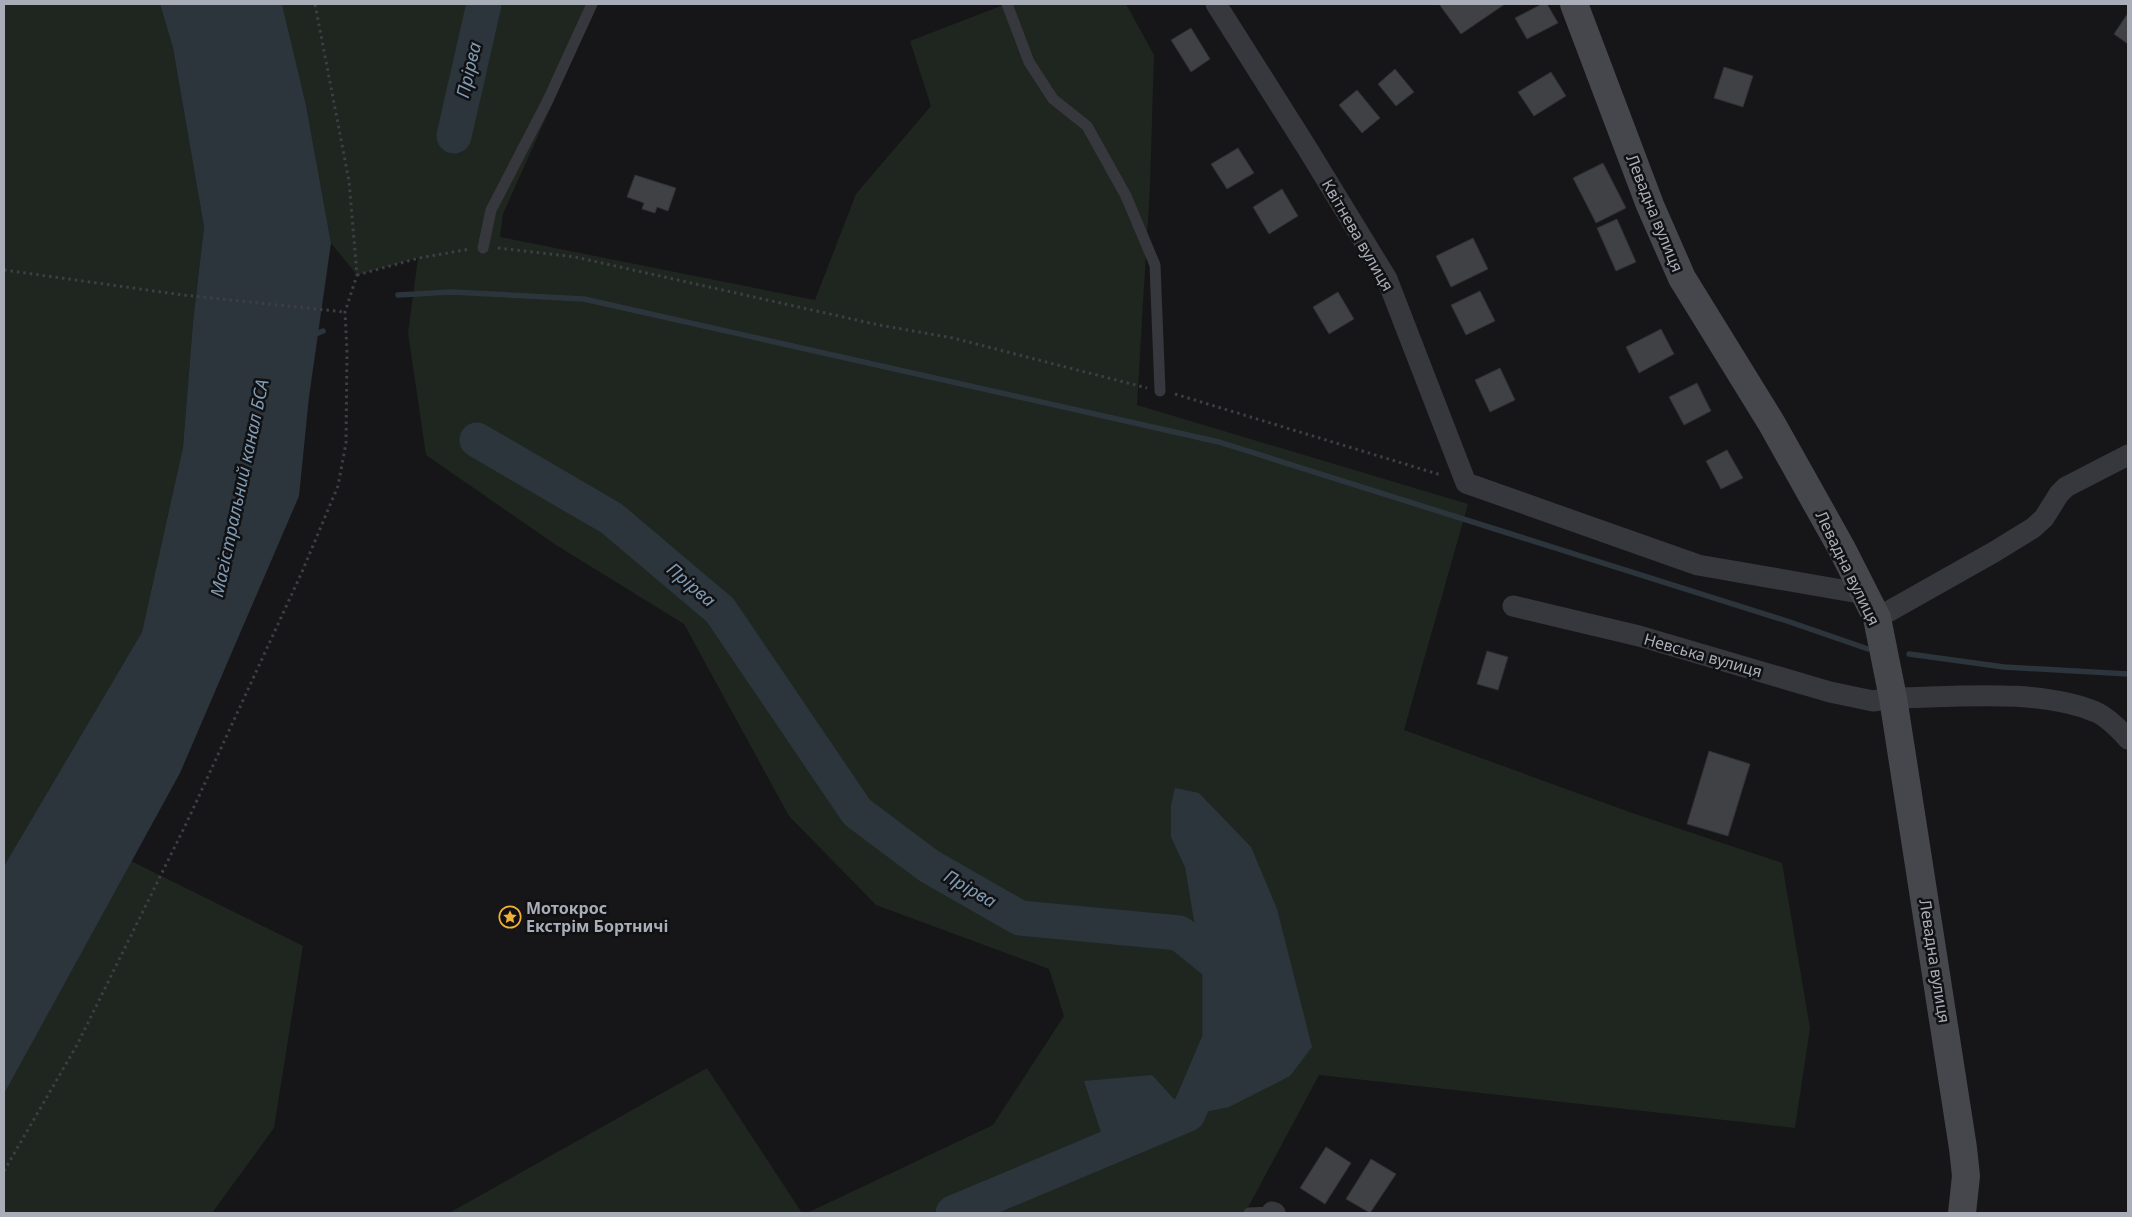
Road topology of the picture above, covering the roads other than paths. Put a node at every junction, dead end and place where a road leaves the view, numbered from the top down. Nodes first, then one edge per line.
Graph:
1 (592, 4) edge
2 (1007, 4) edge
3 (1216, 4) edge
4 (1574, 4) edge
5 (483, 248) road end
6 (1160, 391) road end
7 (2128, 455) edge
8 (1513, 606) dead end
9 (1871, 606) junction
10 (1894, 698) junction
11 (2128, 739) edge
12 (1249, 1213) edge
13 (1274, 1213) edge
14 (1962, 1213) edge

1 - 5 lane
2 - 6 lane
3 - 9 street, Квітнева вулиця
4 - 9 street, Левадна вулиця
7 - 9 street
8 - 10 street, Невська вулиця
9 - 10 street, Левадна вулиця
10 - 11 street, Невська вулиця
10 - 14 street, Левадна вулиця
12 - 13 lane

